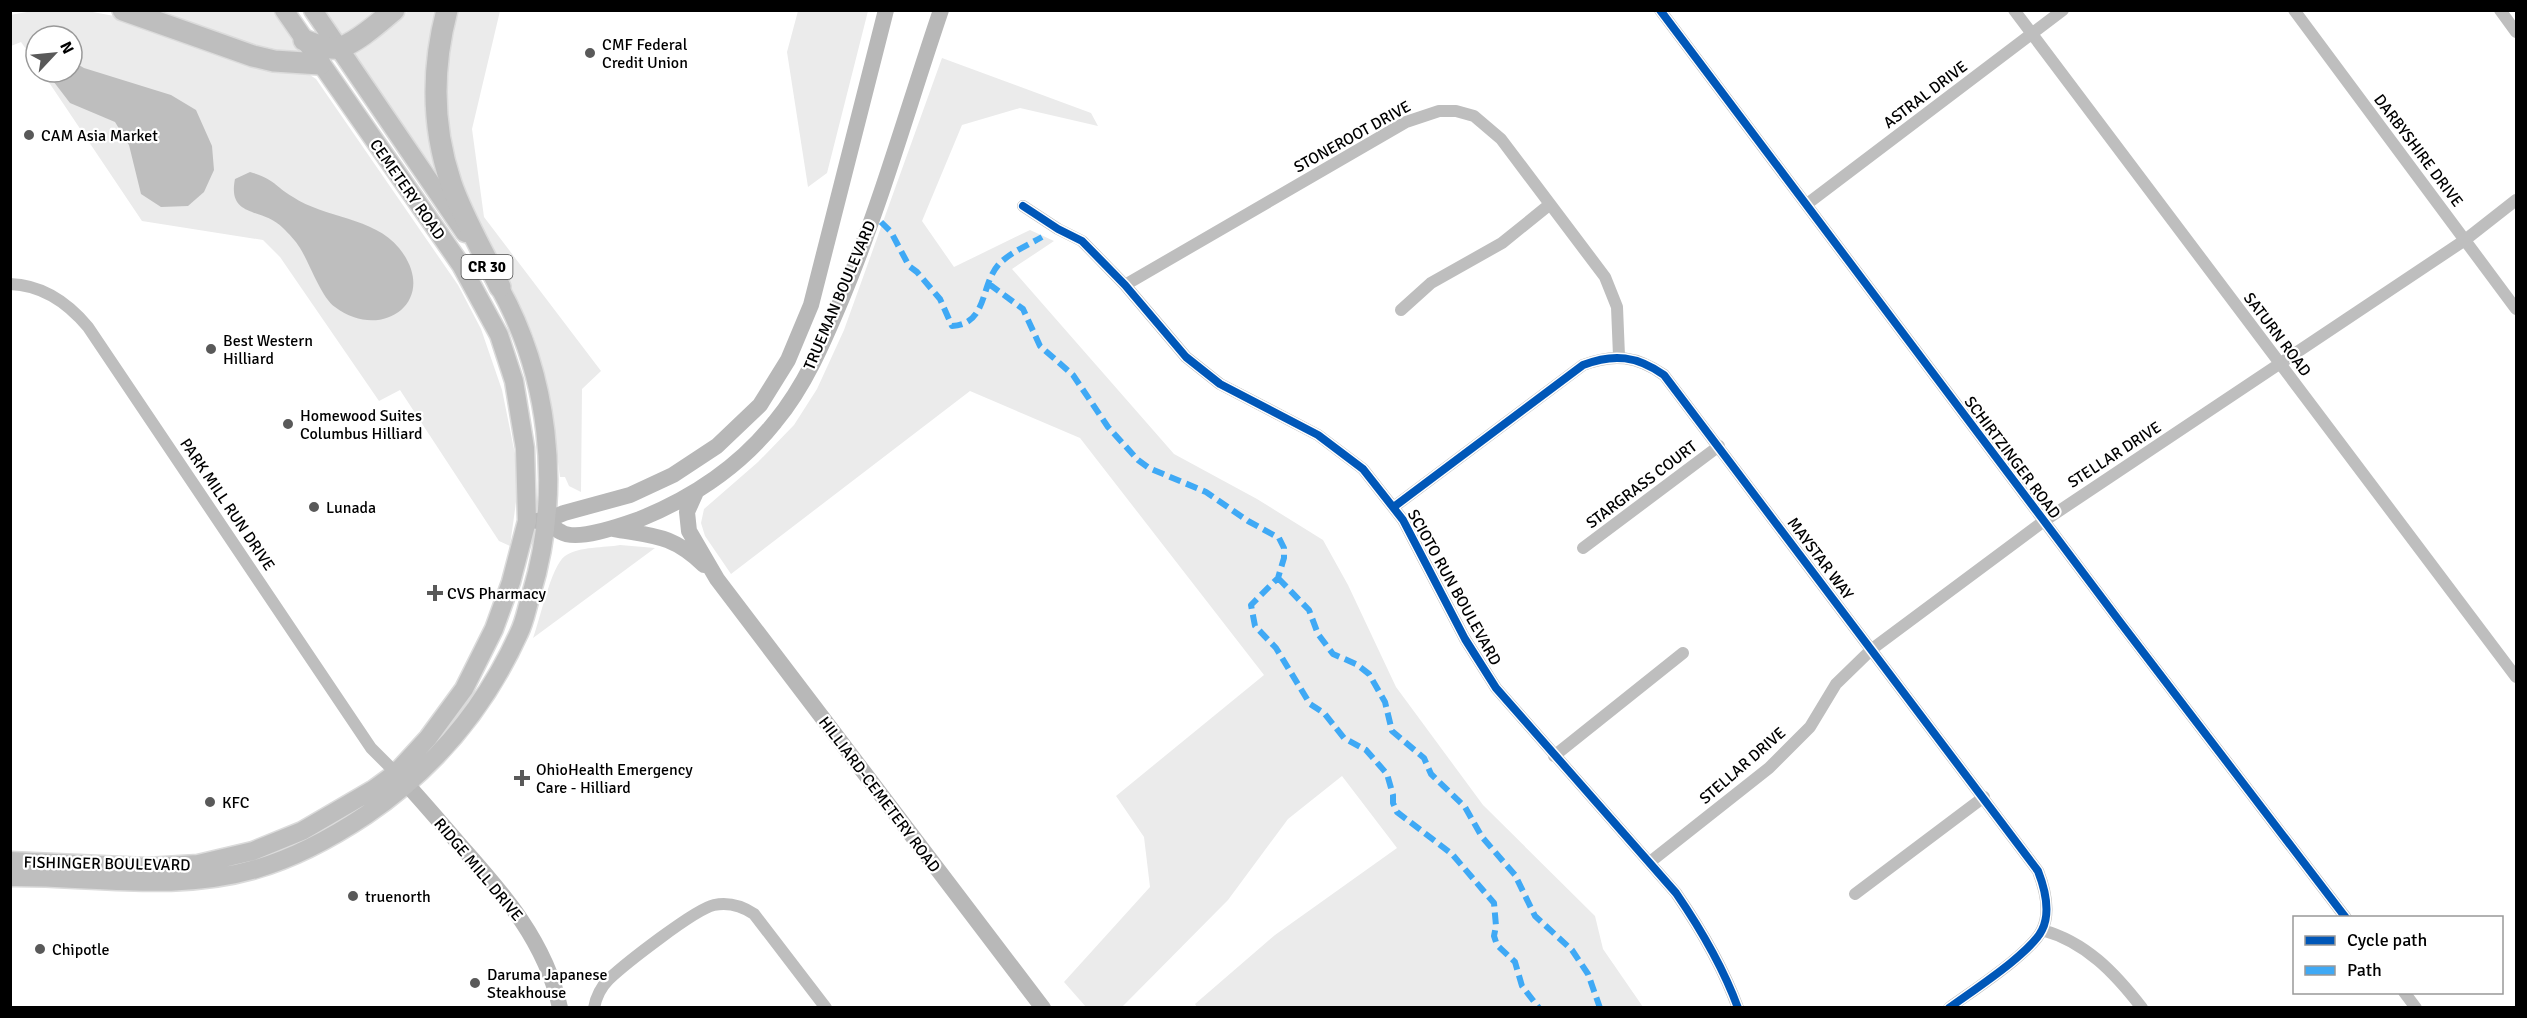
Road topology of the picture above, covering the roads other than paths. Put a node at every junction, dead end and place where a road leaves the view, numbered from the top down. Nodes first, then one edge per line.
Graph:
1 (123, 10) edge
2 (284, 10) edge
3 (313, 10) edge
4 (394, 10) edge
5 (447, 10) edge
6 (886, 10) edge
7 (898, 10) edge
8 (928, 10) edge
9 (940, 10) edge
10 (1660, 10) edge
11 (2014, 10) edge
12 (2063, 10) edge
13 (2294, 10) edge
14 (2500, 10) edge
15 (934, 29) junction
16 (2517, 32) edge
17 (2032, 34) junction
18 (304, 40) junction
19 (339, 48) junction
20 (876, 57) junction
21 (320, 64) junction
22 (2517, 200) edge
23 (1807, 204) junction
24 (1549, 205) junction
25 (1023, 206) dead end
26 (2465, 240) junction
27 (10, 284) edge
28 (1125, 285) junction
29 (500, 287) junction
30 (811, 305) junction
31 (2517, 309) edge
32 (1401, 310) dead end
33 (827, 334) junction
34 (1619, 356) junction
35 (2280, 364) junction
36 (1719, 446) junction
37 (696, 492) junction
38 (1395, 506) junction
39 (547, 520) junction
40 (2044, 520) junction
41 (527, 521) junction
42 (613, 529) junction
43 (1583, 548) dead end
44 (717, 579) junction
45 (1872, 649) junction
46 (1683, 653) dead end
47 (2517, 677) edge
48 (1554, 756) junction
49 (402, 779) junction
50 (1984, 797) junction
51 (10, 861) edge
52 (1650, 862) junction
53 (10, 877) edge
54 (1855, 894) dead end
55 (2344, 916) edge
56 (2042, 930) junction
57 (2405, 994) edge
58 (560, 1008) edge
59 (594, 1008) edge
60 (826, 1008) edge
61 (1043, 1008) edge
62 (1738, 1008) edge
63 (1949, 1008) edge
64 (2142, 1008) edge
65 (2416, 1008) edge

1 - 21 highway
2 - 18 main road, CEMETERY ROAD / CR 30
3 - 19 main road, CEMETERY ROAD / CR 30
4 - 19 highway
5 - 29 highway
6 - 20 main road, TRUEMAN BOULEVARD
7 - 20 main road
8 - 15 main road
9 - 15 main road, TRUEMAN BOULEVARD
10 - 23 street, SCHIRTZINGER ROAD
11 - 17 street, SATURN ROAD
12 - 17 street, ASTRAL DRIVE
13 - 26 street, DARBYSHIRE DRIVE
14 - 16 street
15 - 33 main road, TRUEMAN BOULEVARD
17 - 23 street, ASTRAL DRIVE
17 - 35 street, SATURN ROAD
18 - 19 highway
18 - 21 main road, CEMETERY ROAD / CR 30
19 - 29 main road, CEMETERY ROAD / CR 30
20 - 30 main road, TRUEMAN BOULEVARD
21 - 41 main road, CEMETERY ROAD / CR 30
22 - 26 street, STELLAR DRIVE
23 - 40 street, SCHIRTZINGER ROAD
24 - 28 street, STONEROOT DRIVE
24 - 32 street
24 - 34 street, STONEROOT DRIVE
25 - 28 street, SCIOTO RUN BOULEVARD
26 - 31 street, DARBYSHIRE DRIVE
26 - 35 street, STELLAR DRIVE
27 - 49 street, PARK MILL RUN DRIVE
28 - 38 street, SCIOTO RUN BOULEVARD
29 - 39 main road, CEMETERY ROAD / CR 30
30 - 33 main road
30 - 39 main road, TRUEMAN BOULEVARD
33 - 37 main road, TRUEMAN BOULEVARD
34 - 36 street, MAYSTAR WAY
34 - 38 street, MAYSTAR WAY
35 - 40 street, STELLAR DRIVE
35 - 47 street, SATURN ROAD
36 - 43 street, STARGRASS COURT
36 - 45 street, MAYSTAR WAY
37 - 42 main road, TRUEMAN BOULEVARD
37 - 44 main road, HILLIARD-CEMETERY ROAD
38 - 48 street, SCIOTO RUN BOULEVARD
39 - 41 main road, TRUEMAN BOULEVARD
39 - 42 main road, TRUEMAN BOULEVARD
39 - 49 main road, FISHINGER BOULEVARD
40 - 45 street, STELLAR DRIVE
40 - 55 street, SCHIRTZINGER ROAD
41 - 49 main road, FISHINGER BOULEVARD
42 - 44 main road, HILLIARD-CEMETERY ROAD
44 - 61 main road, HILLIARD-CEMETERY ROAD
45 - 50 street, MAYSTAR WAY
45 - 52 street, STELLAR DRIVE
46 - 48 street
48 - 52 street, SCIOTO RUN BOULEVARD
49 - 51 main road, FISHINGER BOULEVARD
49 - 53 main road, FISHINGER BOULEVARD
49 - 58 main road, RIDGE MILL DRIVE
50 - 54 street
50 - 56 street, MAYSTAR WAY
52 - 62 street, SCIOTO RUN BOULEVARD
56 - 63 street
56 - 64 street
57 - 65 street
59 - 60 street

